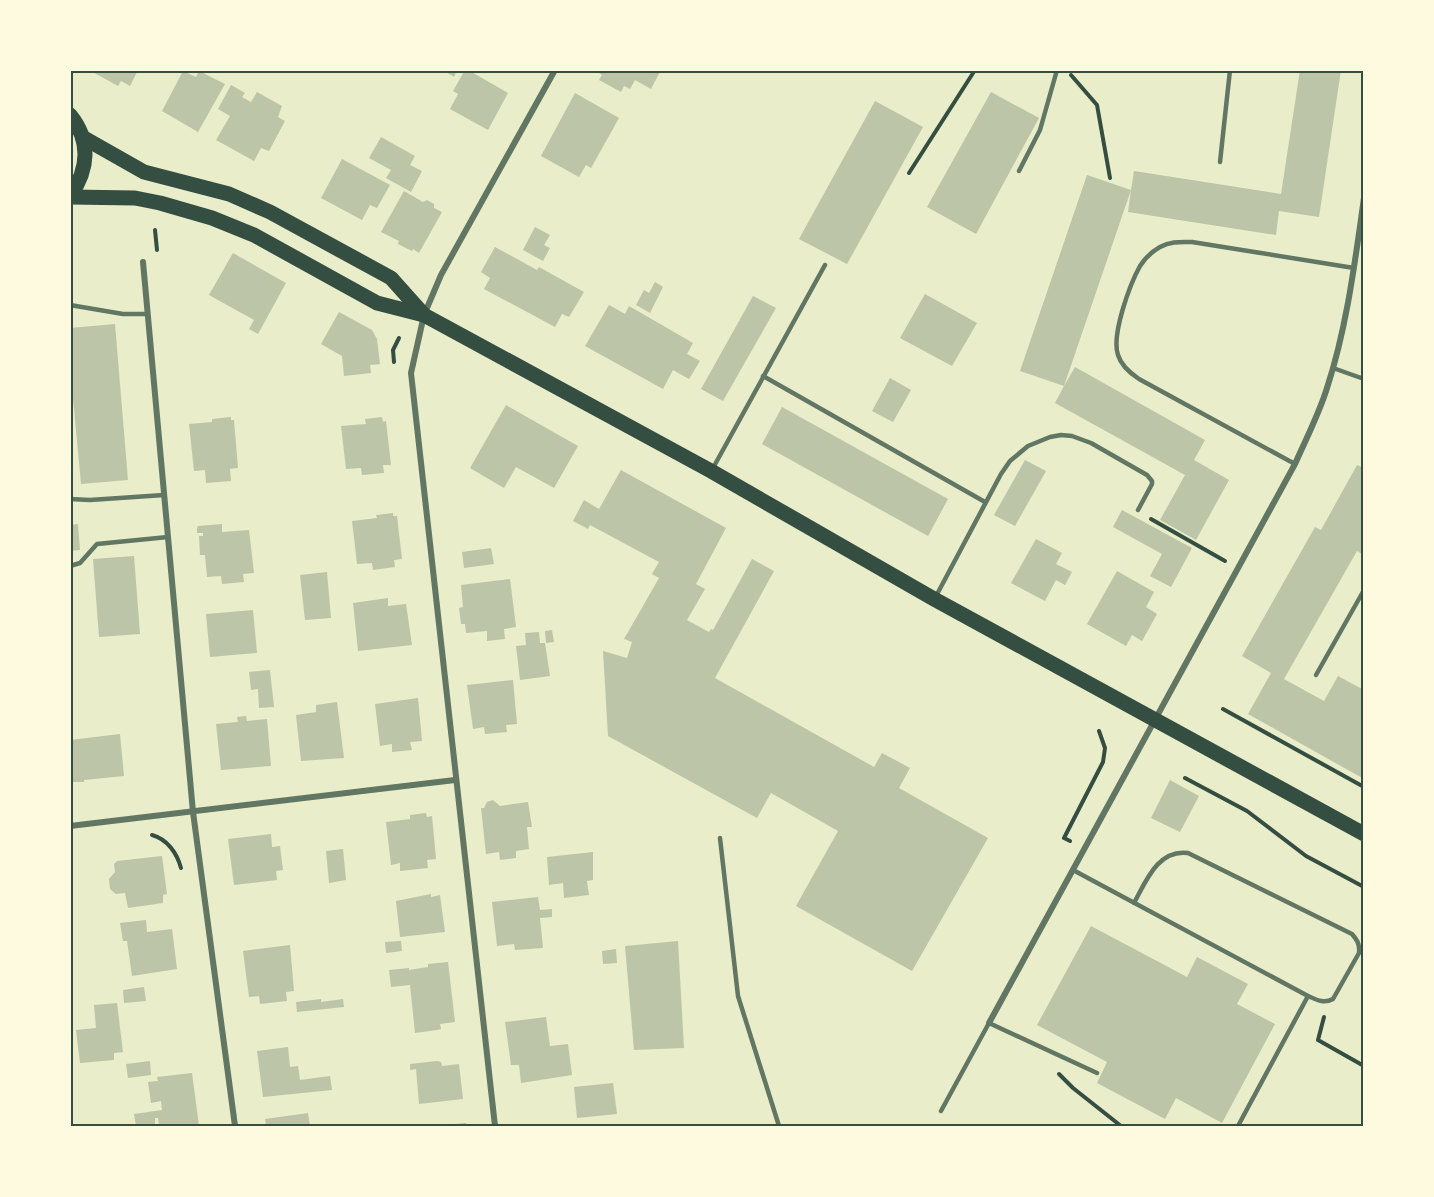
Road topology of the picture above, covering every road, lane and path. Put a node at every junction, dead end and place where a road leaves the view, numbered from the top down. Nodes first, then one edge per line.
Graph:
1 (555, 70) edge
2 (975, 70) edge
3 (1057, 70) edge
4 (1067, 70) edge
5 (1230, 70) edge
6 (70, 115) edge
7 (84, 138) junction
8 (1220, 162) dead end
9 (1019, 171) dead end
10 (909, 173) dead end
11 (1110, 178) dead end
12 (70, 196) edge
13 (1364, 198) edge
14 (155, 230) dead end
15 (157, 254) dead end
16 (143, 262) dead end
17 (825, 265) dead end
18 (1354, 268) junction
19 (70, 305) edge
20 (148, 314) junction
21 (424, 315) junction
22 (399, 338) dead end
23 (394, 366) dead end
24 (1333, 368) junction
25 (763, 376) junction
26 (1364, 379) edge
27 (1294, 464) junction
28 (711, 471) junction
29 (164, 495) junction
30 (70, 499) edge
31 (985, 502) junction
32 (1138, 510) joint
33 (168, 537) junction
34 (70, 566) edge
35 (1238, 568) junction
36 (1364, 590) edge
37 (934, 598) junction
38 (1316, 675) dead end
39 (1223, 709) dead end
40 (1155, 720) junction
41 (1099, 731) dead end
42 (1185, 778) dead end
43 (455, 780) junction
44 (1364, 787) edge
45 (193, 812) junction
46 (70, 826) edge
47 (1364, 834) edge
48 (145, 835) dead end
49 (720, 838) dead end
50 (1084, 849) junction
51 (1073, 870) junction
52 (182, 876) dead end
53 (1364, 887) edge
54 (1134, 903) junction
55 (1308, 996) junction
56 (1328, 1002) junction
57 (989, 1023) junction
58 (1049, 1051) junction
59 (1364, 1066) edge
60 (1097, 1073) dead end
61 (941, 1111) dead end
62 (235, 1126) edge
63 (495, 1126) edge
64 (779, 1126) edge
65 (1121, 1126) edge
66 (1238, 1126) edge

1 - 21 street
2 - 10 path
3 - 9 lane
4 - 11 path
5 - 8 lane
6 - 7 main road
7 - 12 main road
7 - 21 main road
12 - 21 main road
13 - 18 street
14 - 15 path
16 - 20 street
17 - 25 lane
18 - 24 street
18 - 27 lane
19 - 20 lane
20 - 29 street
21 - 28 main road
21 - 43 street
22 - 23 path
24 - 26 lane
24 - 27 street
25 - 28 lane
25 - 31 lane
27 - 35 street
28 - 37 main road
29 - 30 lane
29 - 33 street
31 - 32 lane
31 - 37 lane
32 - 35 path
33 - 34 lane
33 - 45 street
35 - 40 street
36 - 38 lane
37 - 40 main road
39 - 44 path
40 - 47 main road
40 - 50 street
41 - 50 path
42 - 53 path
43 - 45 street
43 - 63 street
45 - 46 street
45 - 62 street
48 - 52 path
49 - 64 lane
50 - 51 street
51 - 54 lane
51 - 57 street
54 - 55 lane
54 - 56 lane
55 - 56 lane
55 - 66 lane
56 - 59 path
57 - 58 lane
57 - 61 lane
58 - 60 lane
58 - 65 path

